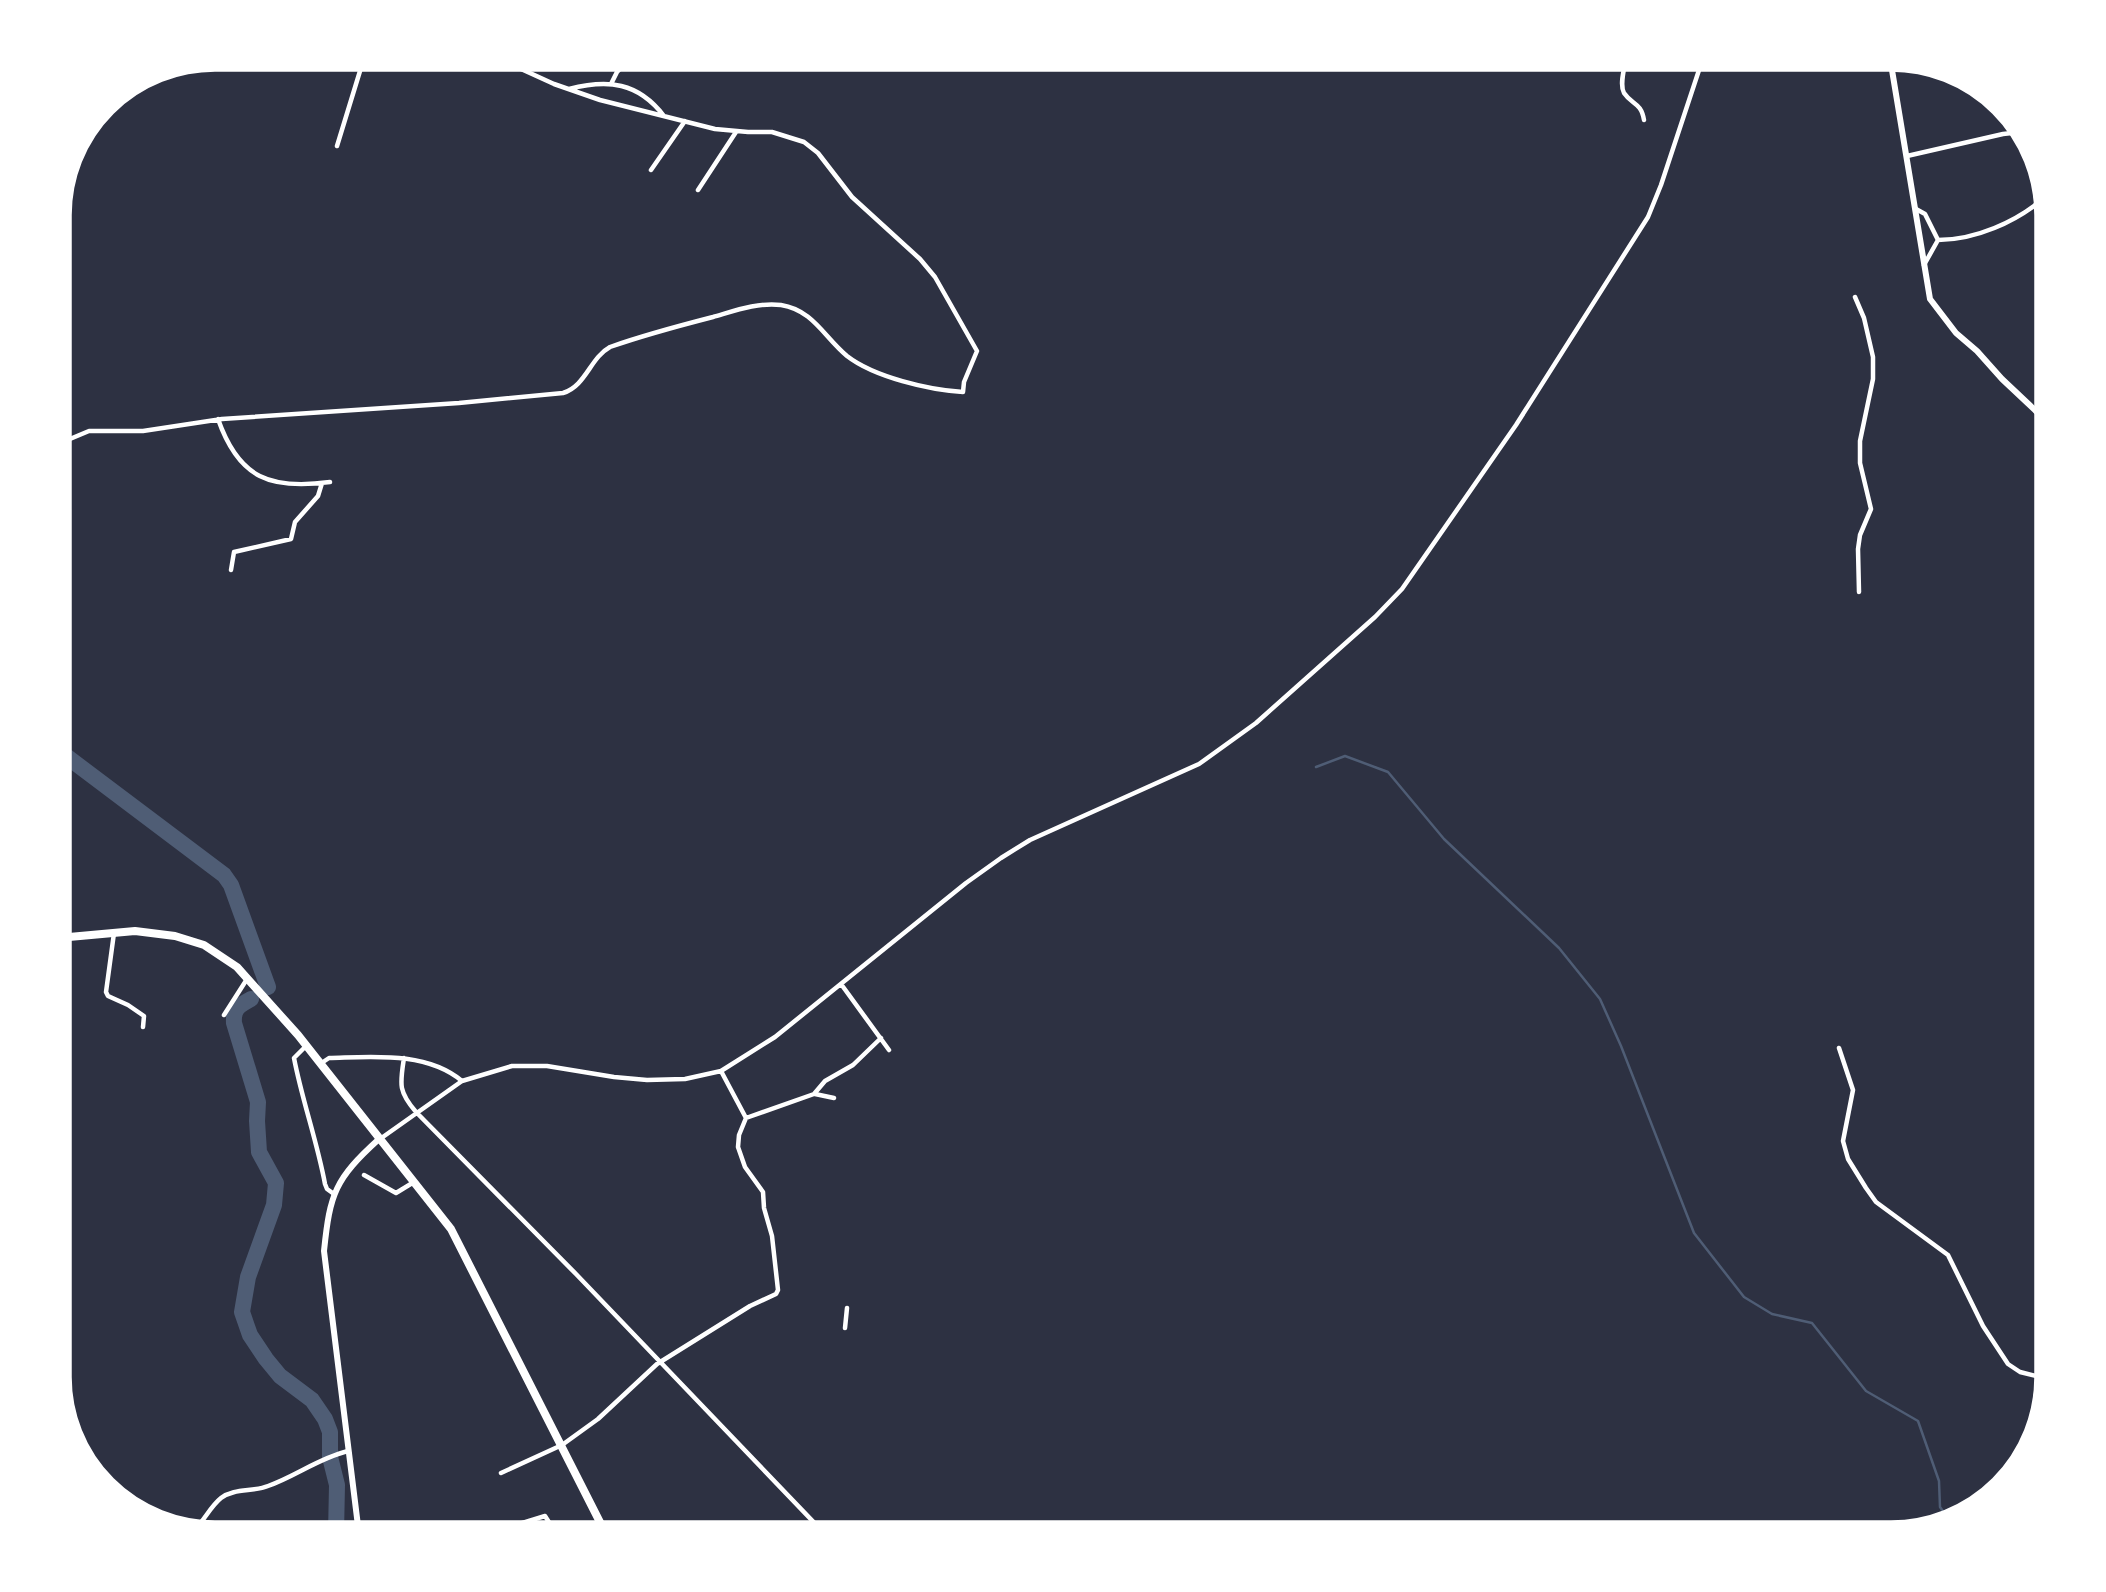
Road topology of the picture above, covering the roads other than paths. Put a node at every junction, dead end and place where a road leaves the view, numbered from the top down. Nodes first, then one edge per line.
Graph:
1 (360, 70) edge
2 (524, 70) edge
3 (621, 70) edge
4 (1624, 70) edge
5 (1699, 70) edge
6 (1892, 70) edge
7 (611, 84) junction
8 (568, 89) junction
9 (664, 116) junction
10 (1644, 120) dead end
11 (685, 121) junction
12 (736, 132) junction
13 (2010, 133) edge
14 (337, 146) dead end
15 (1907, 156) junction
16 (650, 170) dead end
17 (698, 190) dead end
18 (2035, 204) edge
19 (1914, 208) junction
20 (1938, 240) junction
21 (1923, 265) junction
22 (1855, 297) dead end
23 (2036, 411) edge
24 (218, 419) junction
25 (70, 439) edge
26 (330, 482) dead end
27 (322, 483) junction
28 (231, 570) dead end
29 (1859, 592) dead end
30 (114, 933) junction
31 (70, 937) edge
32 (247, 978) junction
33 (841, 984) junction
34 (224, 1015) dead end
35 (143, 1027) dead end
36 (881, 1038) junction
37 (306, 1046) junction
38 (1839, 1048) dead end
39 (889, 1050) dead end
40 (404, 1058) junction
41 (320, 1064) junction
42 (721, 1072) junction
43 (462, 1081) junction
44 (814, 1094) junction
45 (834, 1097) dead end
46 (415, 1112) junction
47 (747, 1118) junction
48 (379, 1139) junction
49 (364, 1175) dead end
50 (415, 1182) junction
51 (334, 1194) junction
52 (847, 1308) dead end
53 (845, 1328) dead end
54 (660, 1362) junction
55 (2036, 1376) edge
56 (562, 1445) junction
57 (349, 1451) junction
58 (500, 1473) dead end
59 (201, 1521) edge
60 (358, 1522) edge
61 (525, 1522) edge
62 (549, 1522) edge
63 (600, 1522) edge
64 (813, 1522) edge

1 - 14 street
2 - 8 street
3 - 7 street
4 - 10 street
5 - 33 street
6 - 15 street
7 - 8 street
7 - 9 street
8 - 9 street
9 - 11 street
11 - 12 street
11 - 16 street
12 - 17 street
12 - 24 street
13 - 15 street
15 - 19 street
18 - 20 street
19 - 20 street
19 - 21 street
20 - 21 street
21 - 23 street
22 - 29 street
24 - 25 street
24 - 27 street
26 - 27 street
27 - 28 street
30 - 31 highway
30 - 32 highway
30 - 35 street
32 - 34 street
32 - 37 highway
33 - 36 street
33 - 42 street
36 - 39 street
36 - 44 street
37 - 41 highway
37 - 51 street
38 - 55 street
40 - 41 street
40 - 43 street
40 - 46 street
41 - 48 highway
42 - 43 street
42 - 47 street
43 - 46 street
44 - 45 street
44 - 47 street
46 - 48 street
46 - 54 street
47 - 54 street
48 - 50 highway
48 - 51 street
49 - 50 street
50 - 56 highway
51 - 57 street
52 - 53 street
54 - 56 street
54 - 64 street
56 - 58 street
56 - 63 highway
57 - 59 street
57 - 60 street
61 - 62 street

